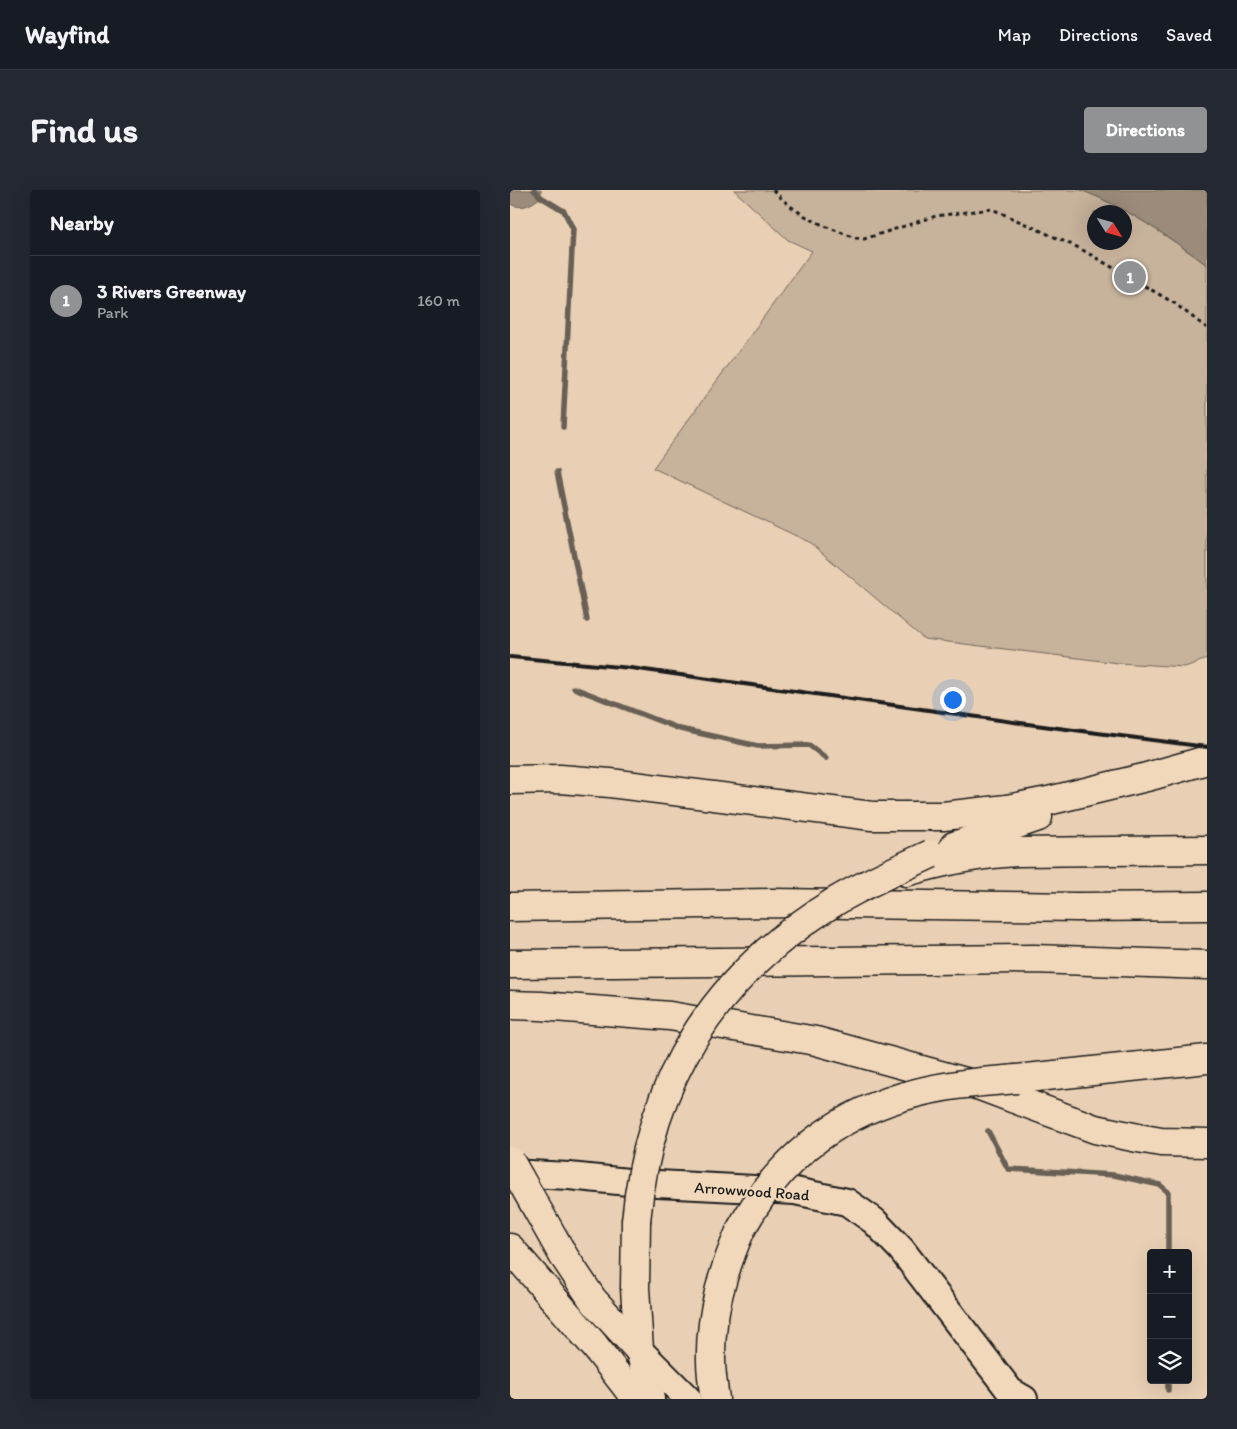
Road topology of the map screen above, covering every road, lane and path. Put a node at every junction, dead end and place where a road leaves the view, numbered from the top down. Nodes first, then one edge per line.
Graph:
1 (773, 190) edge
2 (1207, 328) edge
3 (1207, 760) edge
4 (510, 780) edge
5 (1050, 807) junction
6 (1207, 850) edge
7 (867, 884) junction
8 (1207, 906) edge
9 (510, 907) edge
10 (510, 964) edge
11 (1207, 965) edge
12 (510, 1005) edge
13 (1207, 1060) edge
14 (1207, 1070) edge
15 (1083, 1072) junction
16 (1207, 1143) edge
17 (510, 1161) edge
18 (510, 1173) edge
19 (510, 1248) edge
20 (639, 1350) junction
21 (636, 1399) edge
22 (651, 1399) edge
23 (688, 1399) edge
24 (715, 1399) edge
25 (1024, 1399) edge

1 - 2 path
3 - 5 highway
4 - 5 highway
5 - 7 highway, bridge
6 - 7 highway
7 - 20 highway, bridge
8 - 9 highway
10 - 11 highway
12 - 16 highway
13 - 15 highway
14 - 15 highway
15 - 24 highway, bridge
17 - 20 highway, bridge
18 - 25 street, Arrowwood Road
19 - 21 highway
20 - 22 street
20 - 23 street

